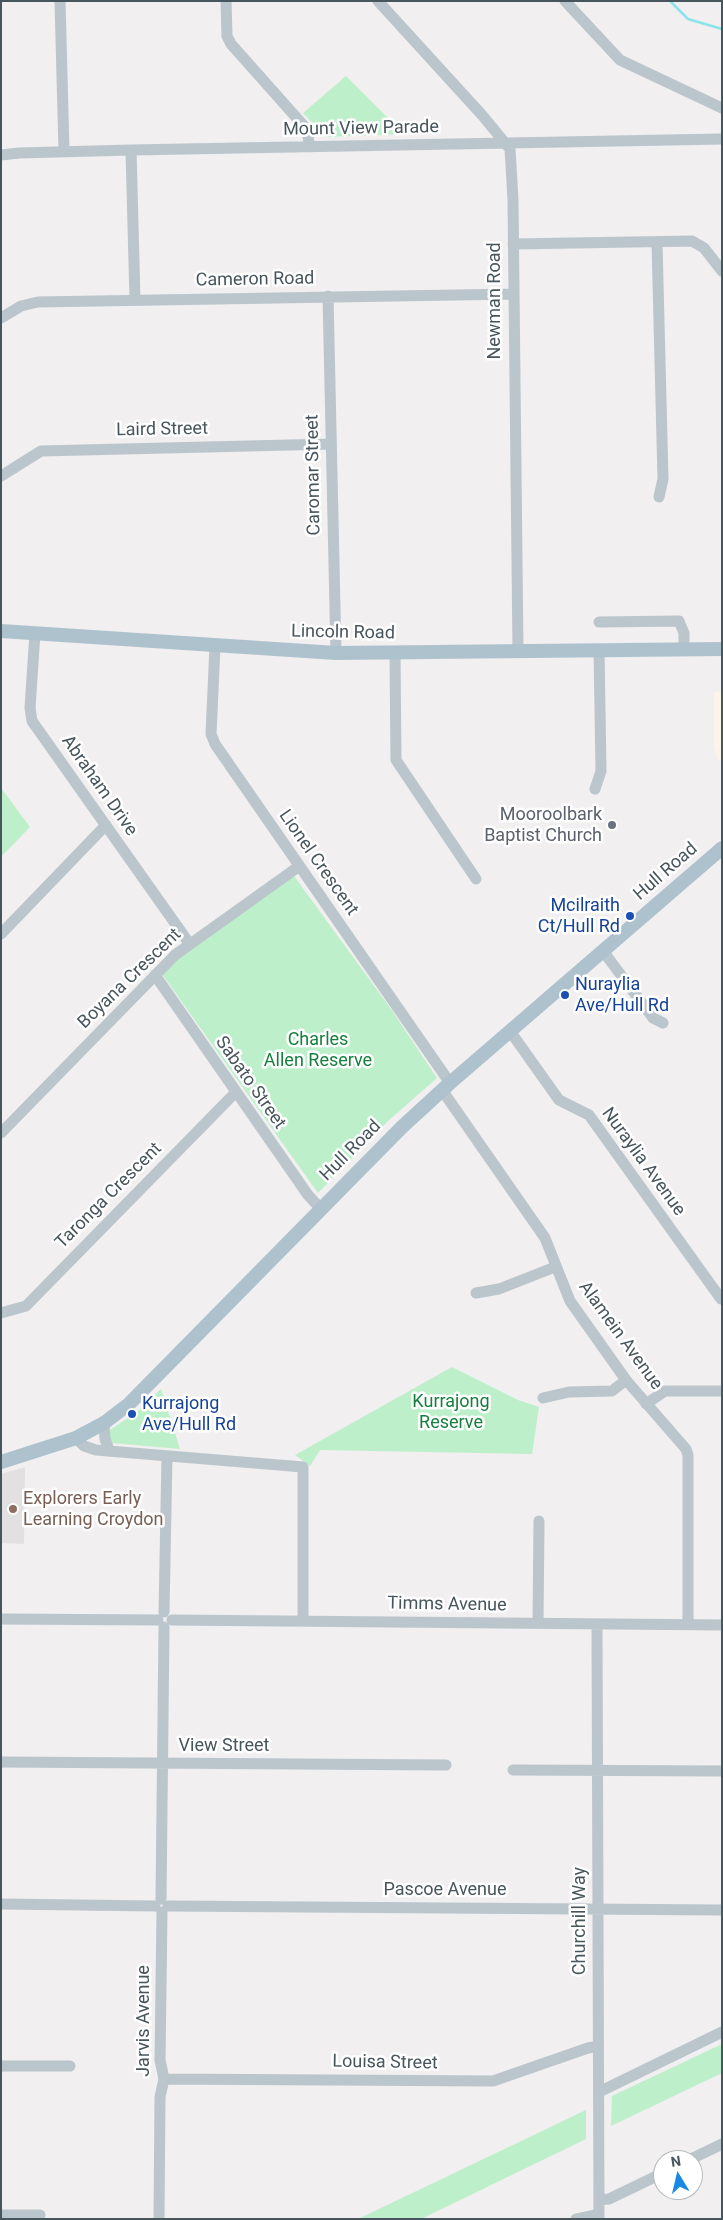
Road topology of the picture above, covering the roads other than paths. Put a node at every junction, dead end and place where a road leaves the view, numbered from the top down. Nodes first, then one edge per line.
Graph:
1 (60, 1) edge
2 (226, 1) edge
3 (378, 1) edge
4 (565, 1) edge
5 (722, 108) edge
6 (722, 139) edge
7 (506, 143) junction
8 (310, 147) junction
9 (131, 150) junction
10 (64, 152) junction
11 (1, 156) edge
12 (657, 243) junction
13 (513, 244) junction
14 (722, 271) edge
15 (514, 294) junction
16 (328, 296) junction
17 (135, 300) junction
18 (1, 318) edge
19 (331, 444) junction
20 (1, 476) edge
21 (659, 497) dead end
22 (599, 622) dead end
23 (1, 632) edge
24 (35, 633) junction
25 (215, 646) junction
26 (684, 649) junction
27 (599, 650) junction
28 (722, 650) edge
29 (518, 651) junction
30 (336, 653) junction
31 (395, 653) junction
32 (595, 789) dead end
33 (106, 825) junction
34 (722, 848) edge
35 (298, 867) junction
36 (476, 879) dead end
37 (1, 934) edge
38 (189, 943) junction
39 (603, 951) junction
40 (155, 975) junction
41 (662, 1023) dead end
42 (510, 1031) junction
43 (446, 1086) junction
44 (236, 1093) junction
45 (1, 1133) edge
46 (320, 1208) junction
47 (555, 1267) junction
48 (476, 1293) dead end
49 (721, 1299) edge
50 (1, 1314) edge
51 (626, 1380) junction
52 (722, 1391) edge
53 (543, 1398) dead end
54 (646, 1404) junction
55 (104, 1423) junction
56 (76, 1438) junction
57 (109, 1450) junction
58 (166, 1456) junction
59 (1, 1462) edge
60 (539, 1522) dead end
61 (1, 1619) edge
62 (165, 1620) junction
63 (302, 1620) junction
64 (538, 1623) junction
65 (597, 1624) junction
66 (688, 1624) junction
67 (722, 1624) edge
68 (1, 1762) edge
69 (162, 1762) junction
70 (446, 1765) dead end
71 (513, 1770) dead end
72 (597, 1770) junction
73 (722, 1771) edge
74 (1, 1904) edge
75 (162, 1906) junction
76 (597, 1909) junction
77 (722, 1910) edge
78 (722, 2032) edge
79 (598, 2046) junction
80 (1, 2066) edge
81 (70, 2066) dead end
82 (164, 2078) junction
83 (599, 2092) junction
84 (722, 2144) edge
85 (703, 2153) edge
86 (653, 2178) edge
87 (599, 2200) junction
88 (1, 2215) edge
89 (40, 2215) dead end
90 (599, 2216) edge
91 (159, 2219) edge
92 (576, 2219) edge

1 - 10 street
2 - 8 street
3 - 7 street, Newman Road
4 - 5 street
6 - 7 street, Mount View Parade
7 - 8 street, Mount View Parade
7 - 13 street, Newman Road
8 - 9 street, Mount View Parade
9 - 10 street, Mount View Parade
9 - 17 street
10 - 11 street, Mount View Parade
12 - 13 street
12 - 14 street
12 - 21 street
13 - 15 street, Newman Road
15 - 16 street, Cameron Road
15 - 29 street, Newman Road
16 - 17 street, Cameron Road
16 - 19 street, Caromar Street
17 - 18 street, Cameron Road
19 - 20 street, Laird Street
19 - 30 street, Caromar Street
22 - 26 street
23 - 24 main road, Lincoln Road
24 - 25 main road, Lincoln Road
24 - 33 street, Abraham Drive
25 - 30 main road, Lincoln Road
25 - 35 street, Lionel Crescent
26 - 27 main road, Lincoln Road
26 - 28 main road, Lincoln Road
27 - 29 main road, Lincoln Road
27 - 32 street
29 - 31 main road, Lincoln Road
30 - 31 main road, Lincoln Road
31 - 36 street
33 - 37 street
33 - 38 street, Abraham Drive
34 - 39 main road, Hull Road
35 - 38 street, Boyana Crescent
35 - 43 street, Lionel Crescent
38 - 40 street, Boyana Crescent
39 - 41 street
39 - 42 main road, Hull Road
40 - 44 street, Sabato Street
40 - 45 street, Boyana Crescent
42 - 43 main road, Hull Road
42 - 49 street, Nuraylia Avenue
43 - 46 main road, Hull Road
43 - 47 street, Alamein Avenue
44 - 46 street, Sabato Street
44 - 50 street, Taronga Crescent
46 - 55 main road, Hull Road
47 - 48 street
47 - 51 street, Alamein Avenue
51 - 53 street
51 - 54 street, Alamein Avenue
52 - 54 street
54 - 66 street, Alamein Avenue
55 - 56 main road, Hull Road
55 - 57 street
56 - 57 street
56 - 59 main road, Hull Road
57 - 58 street
58 - 62 street, Jarvis Avenue
58 - 63 street
60 - 64 street
61 - 62 street, Timms Avenue
62 - 63 street, Timms Avenue
62 - 69 street, Jarvis Avenue
63 - 64 street, Timms Avenue
64 - 65 street, Timms Avenue
65 - 66 street, Timms Avenue
65 - 72 street, Churchill Way
66 - 67 street, Timms Avenue
68 - 69 street, View Street
69 - 70 street, View Street
69 - 75 street, Jarvis Avenue
71 - 72 street
72 - 73 street
72 - 76 street, Churchill Way
74 - 75 street, Pascoe Avenue
75 - 76 street, Pascoe Avenue
75 - 82 street, Jarvis Avenue
76 - 77 street, Pascoe Avenue
76 - 79 street, Churchill Way
78 - 83 street
79 - 82 street, Louisa Street
79 - 83 street, Churchill Way
80 - 81 street
82 - 91 street, Jarvis Avenue
83 - 87 street, Churchill Way
84 - 85 street
86 - 87 street
87 - 90 street, Churchill Way
88 - 89 street
90 - 92 street

